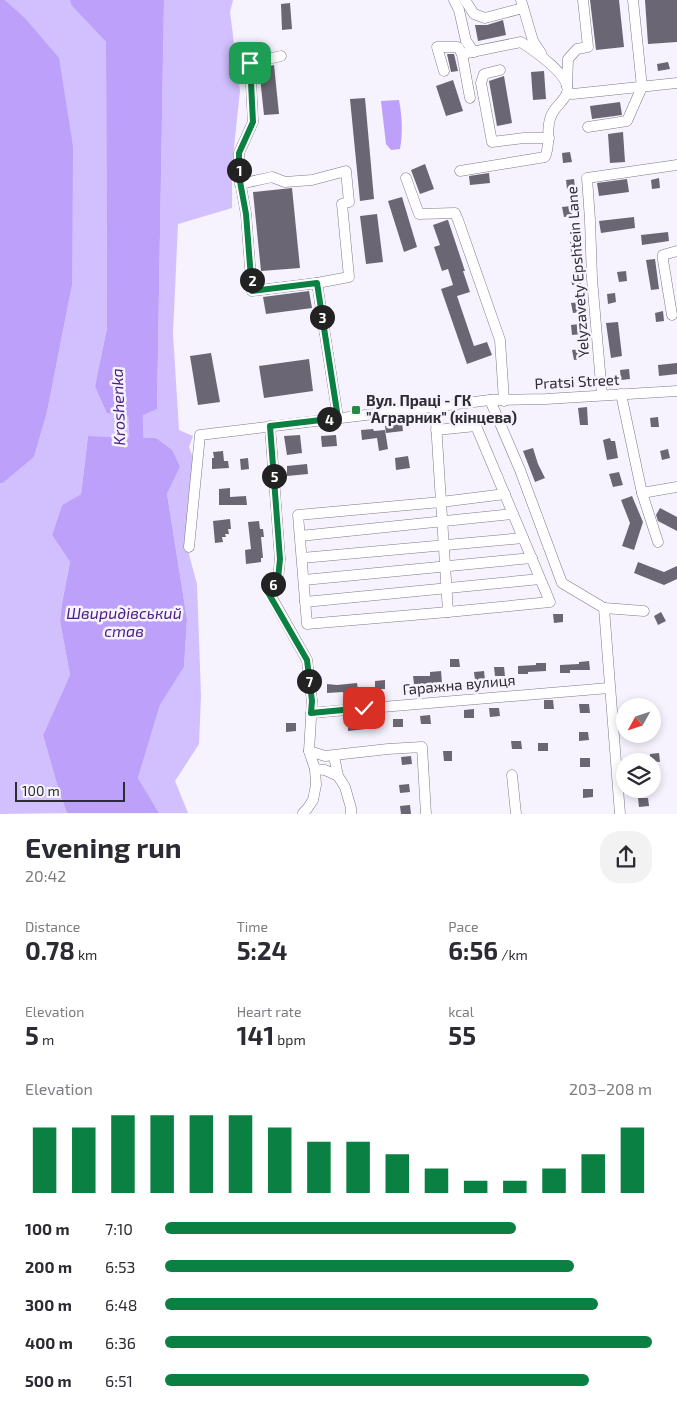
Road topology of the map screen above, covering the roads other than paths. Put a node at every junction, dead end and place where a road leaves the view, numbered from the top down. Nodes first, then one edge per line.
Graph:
1 (454, 0) edge
2 (465, 0) edge
3 (583, 0) edge
4 (633, 0) edge
5 (522, 4) edge
6 (474, 52) junction
7 (462, 54) junction
8 (281, 56) dead end
9 (544, 58) junction
10 (500, 70) dead end
11 (444, 71) dead end
12 (677, 83) edge
13 (642, 86) junction
14 (567, 90) junction
15 (470, 98) dead end
16 (588, 127) dead end
17 (549, 138) junction
18 (677, 165) edge
19 (460, 171) dead end
20 (406, 178) dead end
21 (240, 184) junction
22 (677, 251) edge
23 (317, 283) junction
24 (672, 315) dead end
25 (677, 391) edge
26 (621, 394) junction
27 (602, 395) junction
28 (490, 400) junction
29 (504, 401) junction
30 (435, 406) junction
31 (338, 418) junction
32 (270, 426) junction
33 (436, 430) junction
34 (677, 487) edge
35 (642, 493) junction
36 (505, 494) junction
37 (441, 502) junction
38 (513, 514) junction
39 (442, 522) junction
40 (300, 536) junction
41 (523, 538) junction
42 (658, 542) dead end
43 (444, 545) junction
44 (189, 547) dead end
45 (302, 558) junction
46 (532, 558) junction
47 (445, 567) junction
48 (540, 579) junction
49 (304, 580) junction
50 (447, 589) junction
51 (305, 602) junction
52 (604, 608) junction
53 (644, 611) dead end
54 (448, 612) junction
55 (609, 688) junction
56 (311, 713) junction
57 (309, 751) junction
58 (334, 756) junction
59 (315, 770) junction
60 (512, 775) dead end
61 (338, 776) junction
62 (303, 813) edge
63 (351, 814) edge
64 (426, 814) edge
65 (516, 814) edge
66 (620, 814) edge

1 - 6 street
2 - 5 street
3 - 14 street
4 - 13 street
5 - 9 street
6 - 7 street
6 - 9 street
7 - 11 street
7 - 15 street
8 - 21 street
9 - 14 street
10 - 17 street
12 - 13 street
13 - 14 street
13 - 16 street
14 - 17 street
17 - 19 street
18 - 27 street, Yelyzavety Epshtein Lane
20 - 29 street
21 - 23 street
21 - 23 street
22 - 24 street
23 - 31 street
25 - 26 street, Pratsi Street
26 - 27 street, Pratsi Street
26 - 35 street
27 - 29 street, Pratsi Street
28 - 29 street, Pratsi Street
28 - 30 street, Pratsi Street
28 - 52 street
30 - 31 street, Pratsi Street
30 - 33 street
31 - 32 street, Pratsi Street
32 - 44 street, Pratsi Street
32 - 56 street
33 - 36 street
33 - 37 street
34 - 35 street
35 - 42 street
36 - 37 street
36 - 38 street
37 - 39 street
37 - 40 street
38 - 39 street
38 - 41 street
39 - 40 street
39 - 43 street
40 - 45 street
41 - 43 street
41 - 46 street
43 - 45 street
43 - 47 street
45 - 49 street
46 - 47 street
46 - 48 street
47 - 49 street
47 - 50 street
48 - 50 street
48 - 54 street
49 - 51 street
50 - 51 street
50 - 54 street
51 - 54 street
52 - 53 street
52 - 55 street
55 - 56 street, Гаражна вулиця
55 - 66 street
56 - 57 street
57 - 58 street
57 - 59 street
58 - 61 street
58 - 64 street
59 - 61 street
59 - 62 street
60 - 65 street
61 - 63 street

